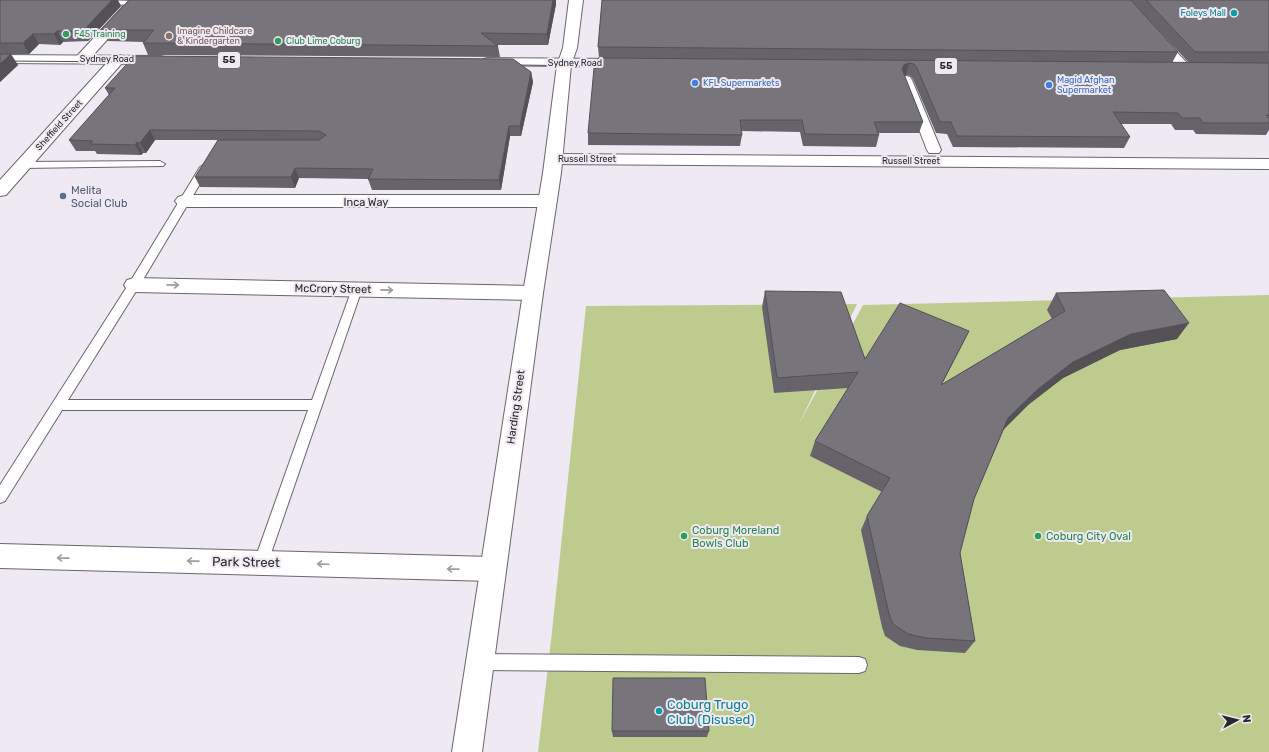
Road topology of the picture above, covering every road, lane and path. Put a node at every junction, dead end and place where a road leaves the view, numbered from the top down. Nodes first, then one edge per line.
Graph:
1 (576, 0) edge
2 (134, 1) edge
3 (99, 2) edge
4 (1153, 32) edge
5 (0, 59) edge
6 (82, 59) junction
7 (118, 59) junction
8 (173, 60) edge
9 (475, 62) edge
10 (565, 63) junction
11 (639, 63) edge
12 (1169, 68) edge
13 (1185, 68) junction
14 (1200, 68) edge
15 (906, 80) edge
16 (934, 150) dead end
17 (211, 159) edge
18 (553, 159) junction
19 (160, 164) dead end
20 (1269, 164) edge
21 (23, 165) junction
22 (0, 191) edge
23 (184, 201) junction
24 (548, 201) junction
25 (134, 284) junction
26 (357, 289) junction
27 (533, 293) junction
28 (57, 405) junction
29 (317, 406) junction
30 (0, 497) edge
31 (0, 556) edge
32 (261, 562) junction
33 (492, 569) junction
34 (479, 662) junction
35 (859, 665) dead end
36 (467, 752) edge

1 - 10 main road, Harding Street
2 - 3 lane
2 - 6 main road
4 - 13 street
5 - 6 main road, Sydney Road
6 - 7 main road, Sydney Road
7 - 8 main road, Sydney Road
7 - 21 main road, Sheffield Street
9 - 10 main road, Sydney Road
10 - 11 main road, Sydney Road
10 - 18 main road, Harding Street
12 - 13 main road
13 - 14 main road
15 - 16 street
17 - 23 lane
18 - 20 main road, Russell Street
18 - 24 main road, Harding Street
19 - 21 lane
21 - 22 main road, Sheffield Street
23 - 24 main road, Inca Way
23 - 25 lane
24 - 27 main road, Harding Street
25 -> 26 main road, McCrory Street
25 - 28 lane
26 -> 27 main road, McCrory Street
26 - 29 lane
27 - 33 main road, Harding Street
28 - 29 lane
28 - 30 lane
29 - 32 lane
32 -> 31 main road, Park Street
33 -> 32 main road, Park Street
33 - 34 main road, Harding Street
34 - 35 lane
34 - 36 main road, Harding Street

